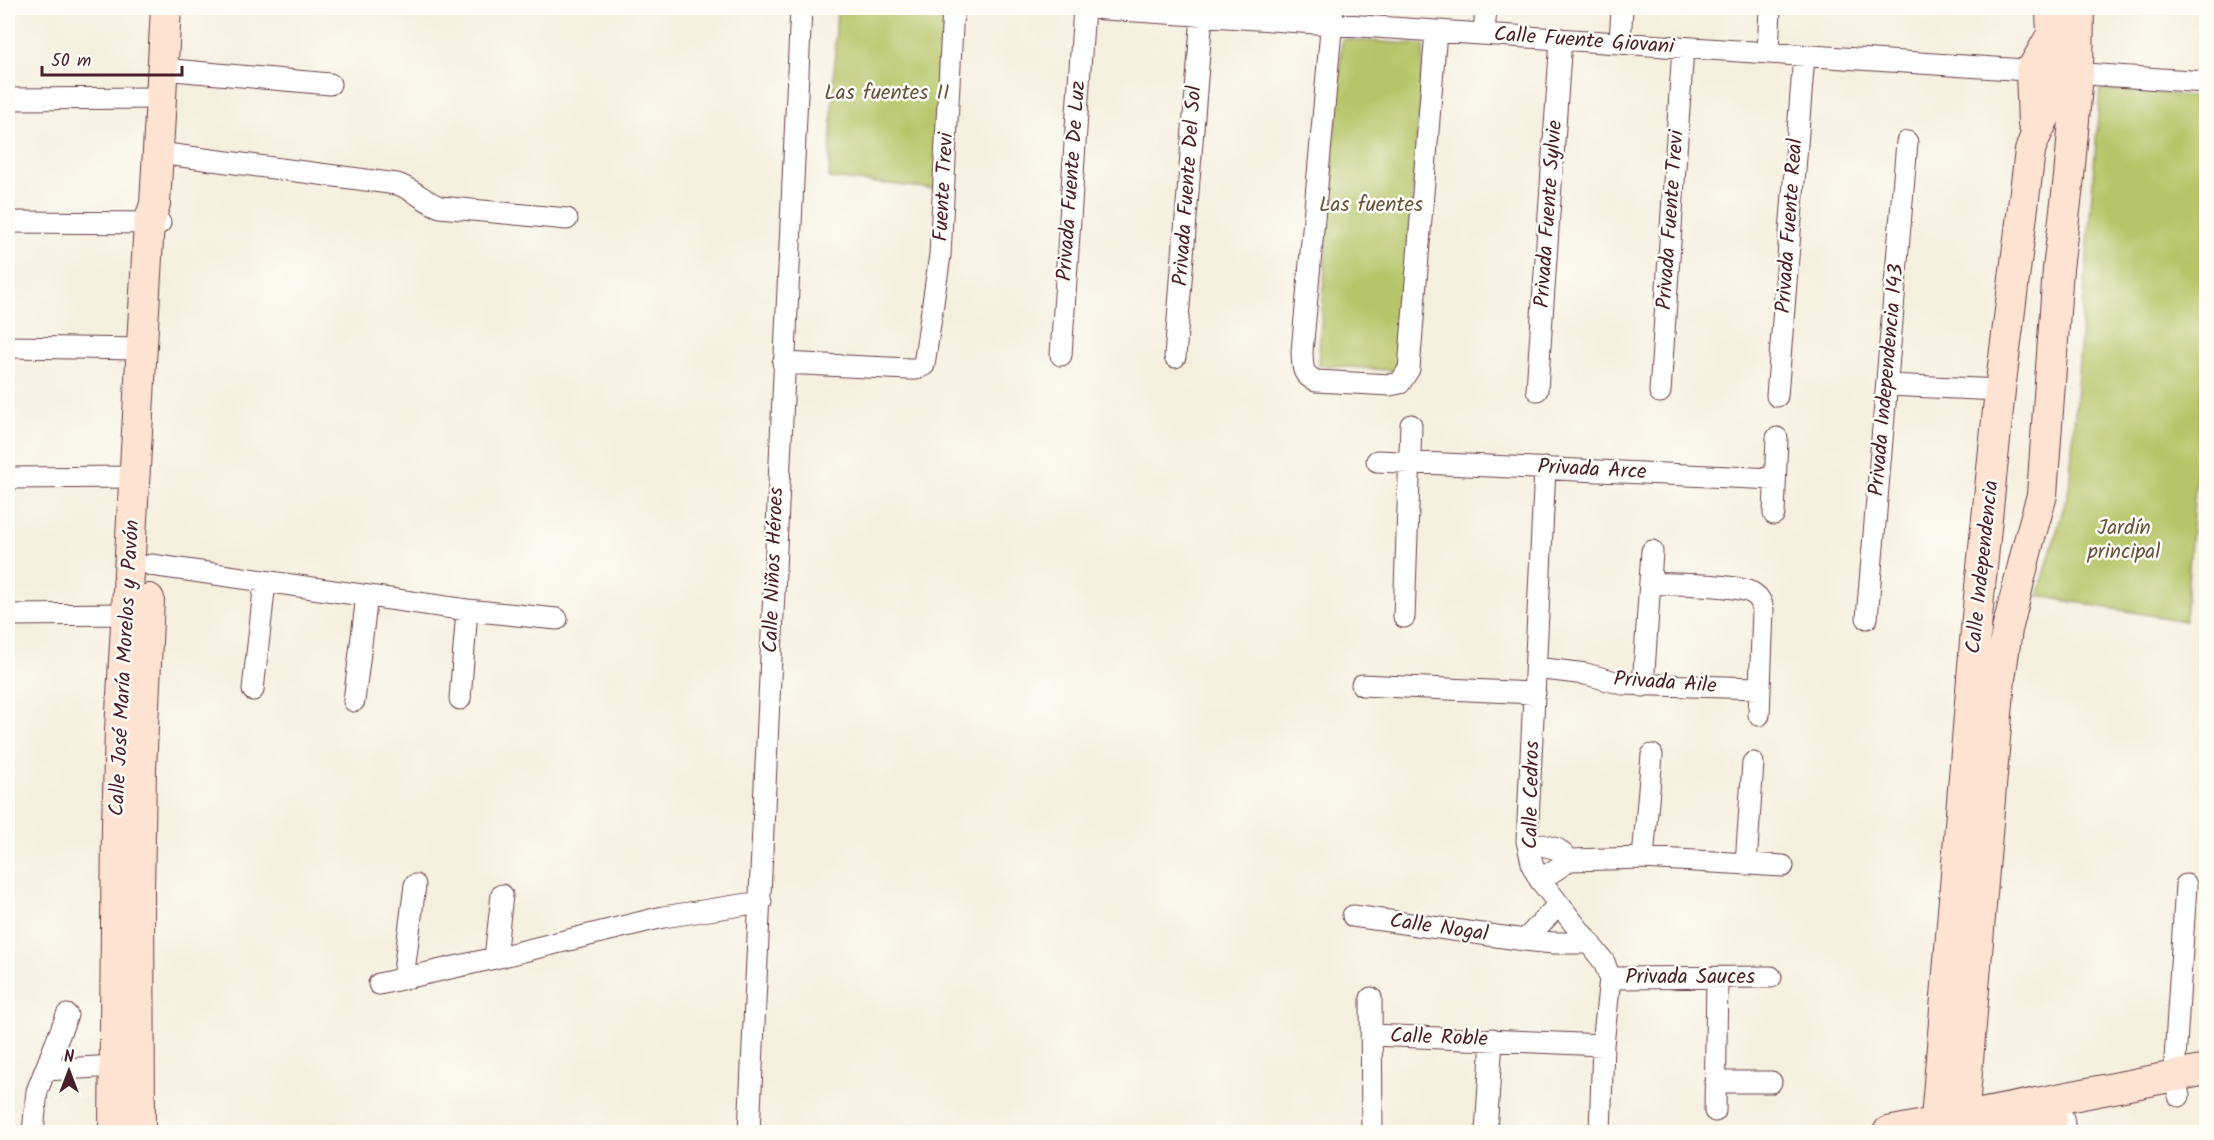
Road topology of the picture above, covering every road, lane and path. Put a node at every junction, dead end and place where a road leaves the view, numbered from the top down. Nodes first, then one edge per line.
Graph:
1 (166, 8) edge
2 (801, 8) edge
3 (953, 8) edge
4 (1084, 8) edge
5 (1090, 8) edge
6 (1486, 8) edge
7 (1622, 8) edge
8 (1770, 8) edge
9 (2079, 8) edge
10 (1202, 15) junction
11 (1332, 16) edge
12 (2051, 22) edge
13 (1436, 31) junction
14 (1484, 34) junction
15 (1562, 39) junction
16 (1620, 43) junction
17 (1683, 48) junction
18 (1768, 53) junction
19 (1804, 56) junction
20 (162, 69) junction
21 (2055, 73) junction
22 (2206, 82) edge
23 (330, 84) dead end
24 (160, 98) junction
25 (8, 99) edge
26 (2034, 138) junction
27 (1907, 142) dead end
28 (158, 153) junction
29 (2069, 177) junction
30 (155, 216) junction
31 (567, 219) dead end
32 (8, 222) edge
33 (8, 347) edge
34 (142, 349) junction
35 (1061, 355) dead end
36 (1175, 357) dead end
37 (783, 363) junction
38 (1887, 385) junction
39 (1538, 390) dead end
40 (2000, 390) junction
41 (1660, 392) dead end
42 (1777, 396) dead end
43 (1411, 425) dead end
44 (1777, 438) dead end
45 (1377, 461) dead end
46 (1410, 463) junction
47 (1545, 468) junction
48 (134, 477) junction
49 (8, 478) edge
50 (1774, 479) junction
51 (1991, 491) junction
52 (2042, 495) junction
53 (1774, 514) dead end
54 (1652, 552) dead end
55 (151, 565) junction
56 (265, 582) junction
57 (1651, 583) junction
58 (367, 596) junction
59 (467, 610) junction
60 (8, 615) edge
61 (128, 615) junction
62 (1404, 617) dead end
63 (1867, 618) dead end
64 (557, 620) dead end
65 (1536, 668) junction
66 (1362, 685) dead end
67 (1643, 686) junction
68 (1759, 688) junction
69 (253, 690) dead end
70 (1535, 693) junction
71 (460, 699) dead end
72 (354, 701) dead end
73 (1759, 715) dead end
74 (1652, 755) dead end
75 (1753, 763) dead end
76 (1527, 842) junction
77 (1643, 858) junction
78 (1570, 860) junction
79 (1746, 864) junction
80 (1784, 866) dead end
81 (1540, 880) junction
82 (415, 885) dead end
83 (2186, 885) dead end
84 (502, 896) dead end
85 (760, 902) junction
86 (1559, 904) junction
87 (1353, 916) dead end
88 (1525, 940) junction
89 (1590, 943) junction
90 (495, 958) junction
91 (1771, 977) dead end
92 (1610, 978) junction
93 (1717, 978) junction
94 (403, 979) junction
95 (379, 984) dead end
96 (1371, 998) dead end
97 (67, 1015) dead end
98 (1372, 1035) junction
99 (1492, 1039) junction
100 (1603, 1045) junction
101 (115, 1066) junction
102 (45, 1070) junction
103 (2206, 1070) edge
104 (1715, 1082) junction
105 (1771, 1082) dead end
106 (2187, 1088) edge
107 (1715, 1111) dead end
108 (2064, 1125) edge
109 (1949, 1126) edge
110 (127, 1129) edge
111 (33, 1132) edge
112 (749, 1132) edge
113 (1372, 1132) edge
114 (1486, 1132) edge
115 (1600, 1132) edge
116 (1888, 1132) edge
117 (1993, 1132) edge

1 - 20 main road, Calle José María Morelos y Pavón
2 - 37 street, Calle Niños Héroes
3 - 37 street, Fuente Trevi
4 - 35 street, Privada Fuente De Luz
5 - 10 street, Calle Fuente Giovani
6 - 14 street
7 - 16 street
8 - 18 street
9 - 21 main road, Calle Independencia
10 - 11 street, Calle Fuente Giovani
10 - 36 street, Privada Fuente Del Sol
11 - 13 street, Calle Fuente Giovani
11 - 13 street
12 - 21 main road, Calle Independencia
13 - 14 street, Calle Fuente Giovani
14 - 15 street, Calle Fuente Giovani
15 - 16 street, Calle Fuente Giovani
15 - 39 street, Privada Fuente Sylvie
16 - 17 street, Calle Fuente Giovani
17 - 18 street, Calle Fuente Giovani
17 - 41 street, Privada Fuente Trevi
18 - 19 street, Calle Fuente Giovani
19 - 21 street, Calle Fuente Giovani
19 - 42 street, Privada Fuente Real
20 - 23 street
20 - 24 main road, Calle José María Morelos y Pavón
21 - 22 street, Calle Fuente Giovani
21 - 26 main road, Calle Independencia
21 - 29 main road, Calle Independencia
24 - 25 street
24 - 28 main road, Calle José María Morelos y Pavón
26 - 29 main road
26 - 40 main road, Calle Independencia
27 - 38 street, Privada Independencia 143
28 - 30 main road, Calle José María Morelos y Pavón
28 - 31 street
29 - 52 main road, Calle Independencia
30 - 32 street
30 - 34 main road, Calle José María Morelos y Pavón
30 - 55 main road, Calle José María Morelos y Pavón
33 - 34 street
34 - 48 main road, Calle José María Morelos y Pavón
37 - 85 street, Calle Niños Héroes
38 - 40 street
38 - 63 street, Privada Independencia 143
40 - 51 main road, Calle Independencia
43 - 46 street
44 - 50 street
45 - 46 street, Privada Arce
46 - 47 street, Privada Arce
46 - 62 street
47 - 50 street, Privada Arce
47 - 65 street, Calle Cedros
48 - 49 street
48 - 61 main road, Calle José María Morelos y Pavón
50 - 53 street
51 - 52 main road
51 - 109 main road, Calle Independencia
52 - 109 main road, Calle Independencia
54 - 57 street
55 - 56 street
55 - 110 main road, Calle José María Morelos y Pavón
56 - 58 street
56 - 69 street
57 - 67 street
57 - 68 street
58 - 59 street
58 - 72 street
59 - 64 street
59 - 71 street
60 - 61 street
61 - 101 main road, Calle José María Morelos y Pavón
65 - 67 street, Privada Aile
65 - 70 street, Calle Cedros
66 - 70 street
67 - 68 street, Privada Aile
68 - 73 street
70 - 76 street, Calle Cedros
74 - 77 street
75 - 79 street
76 - 78 street
76 - 81 street, Calle Cedros
77 - 78 street
77 - 79 street
78 - 81 street
79 - 80 street
81 - 86 street, Calle Cedros
82 - 94 street
83 - 106 street
84 - 90 street
85 - 90 street
85 - 112 street, Calle Niños Héroes
86 - 88 street
86 - 89 street, Calle Cedros
87 - 88 street, Calle Nogal
88 - 89 street, Calle Nogal
89 - 92 street, Calle Cedros
90 - 94 street
91 - 93 street, Privada Sauces
92 - 93 street, Privada Sauces
92 - 100 street
93 - 104 street
94 - 95 street
96 - 98 street
97 - 102 street
98 - 99 street, Calle Roble
98 - 113 street, Calle Roble
99 - 100 street, Calle Roble
99 - 114 street
100 - 115 street
101 - 102 street
101 - 110 main road, Calle José María Morelos y Pavón
102 - 111 street
103 - 106 main road
104 - 105 street
104 - 107 street
106 - 108 main road
106 - 109 main road
108 - 117 main road
109 - 116 main road

